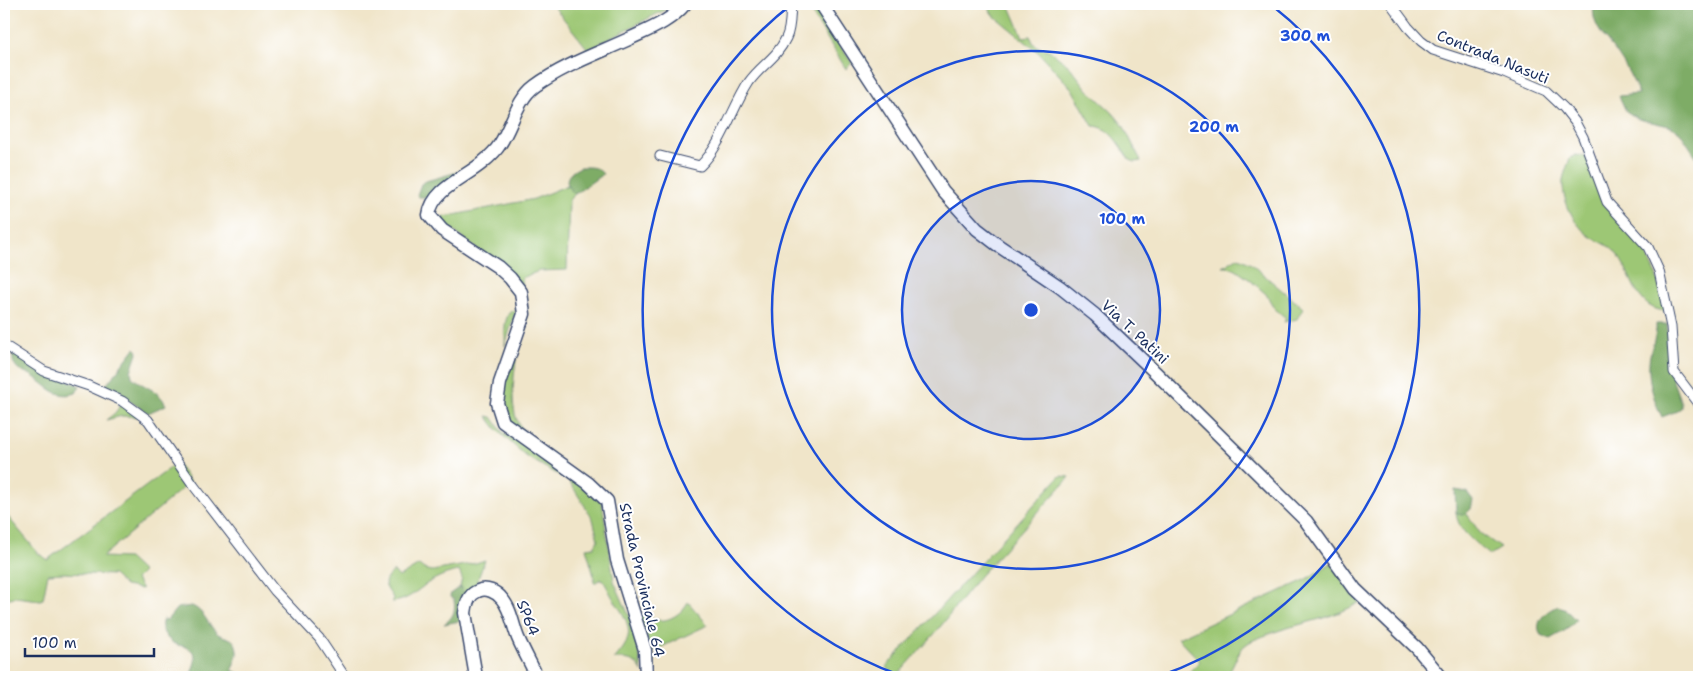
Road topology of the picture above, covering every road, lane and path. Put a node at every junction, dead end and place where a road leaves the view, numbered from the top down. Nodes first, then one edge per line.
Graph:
1 (684, 4) edge
2 (791, 4) edge
3 (820, 4) edge
4 (1392, 4) edge
5 (660, 156) dead end
6 (4, 345) edge
7 (1699, 405) edge
8 (345, 677) edge
9 (476, 677) edge
10 (537, 677) edge
11 (646, 677) edge
12 (1441, 677) edge

1 - 11 street, Strada Provinciale 64
2 - 5 street
3 - 12 street, Via T. Patini
4 - 7 street, Contrada Nasuti
6 - 8 street
9 - 10 street, SP64 / SP64

